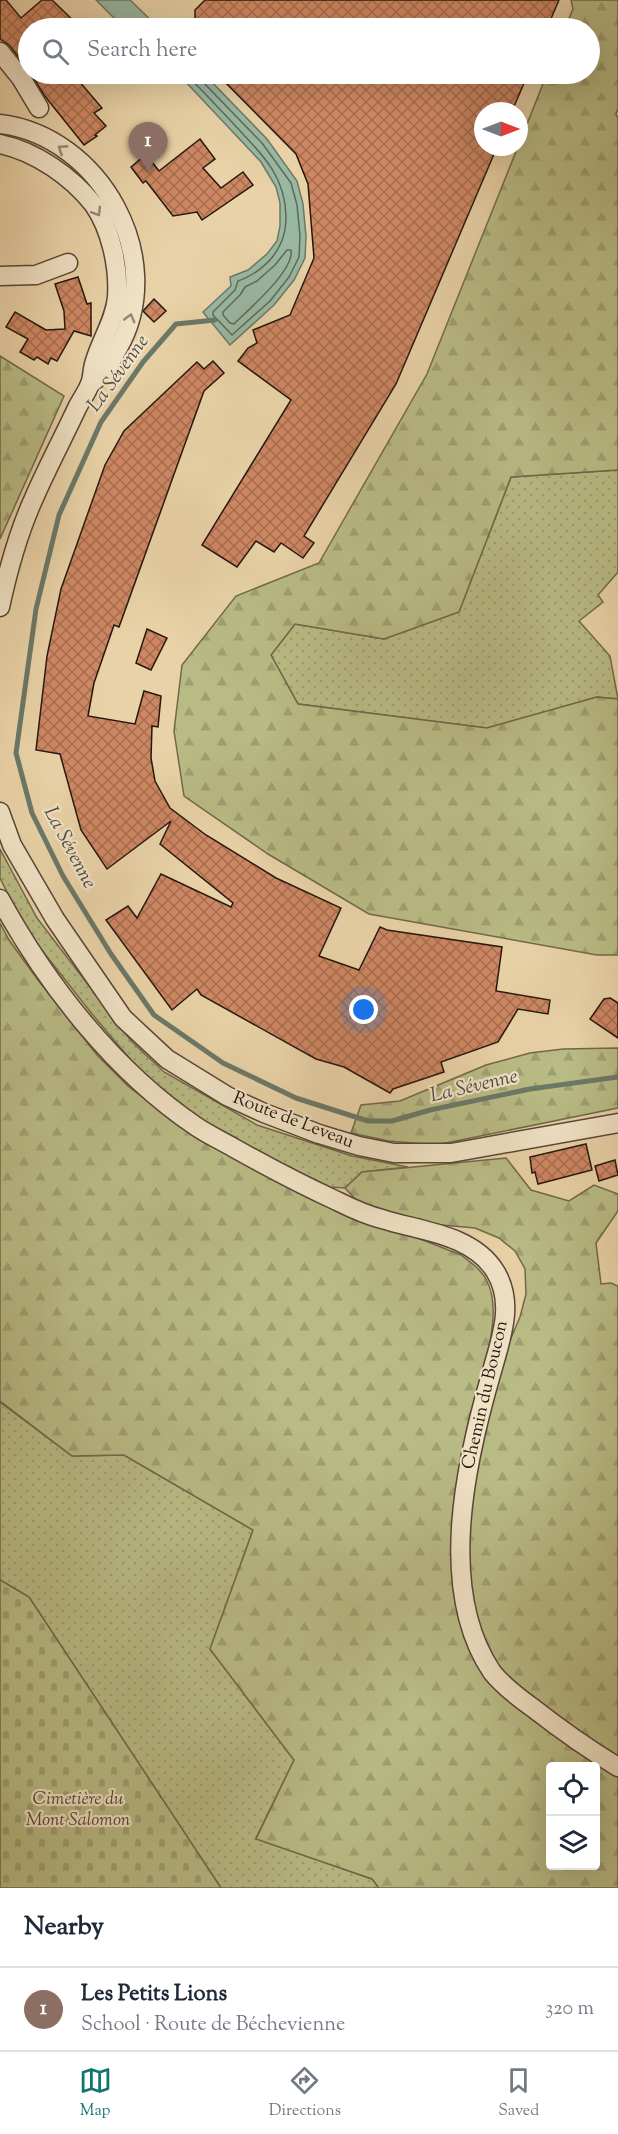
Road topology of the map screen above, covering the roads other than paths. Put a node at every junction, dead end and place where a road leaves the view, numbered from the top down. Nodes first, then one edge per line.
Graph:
1 (0, 52) edge
2 (18, 74) edge
3 (25, 84) edge
4 (39, 108) dead end
5 (0, 124) edge
6 (0, 144) edge
7 (68, 263) dead end
8 (0, 276) edge
9 (86, 390) junction
10 (0, 607) edge
11 (0, 812) edge
12 (0, 899) edge
13 (618, 1123) edge
14 (618, 1767) edge

1 - 2 street
3 - 4 street
9 -> 5 street
6 -> 9 street
7 - 8 street
9 - 10 street
11 - 13 street, Route de Leveau
12 - 14 street, Chemin du Boucon

